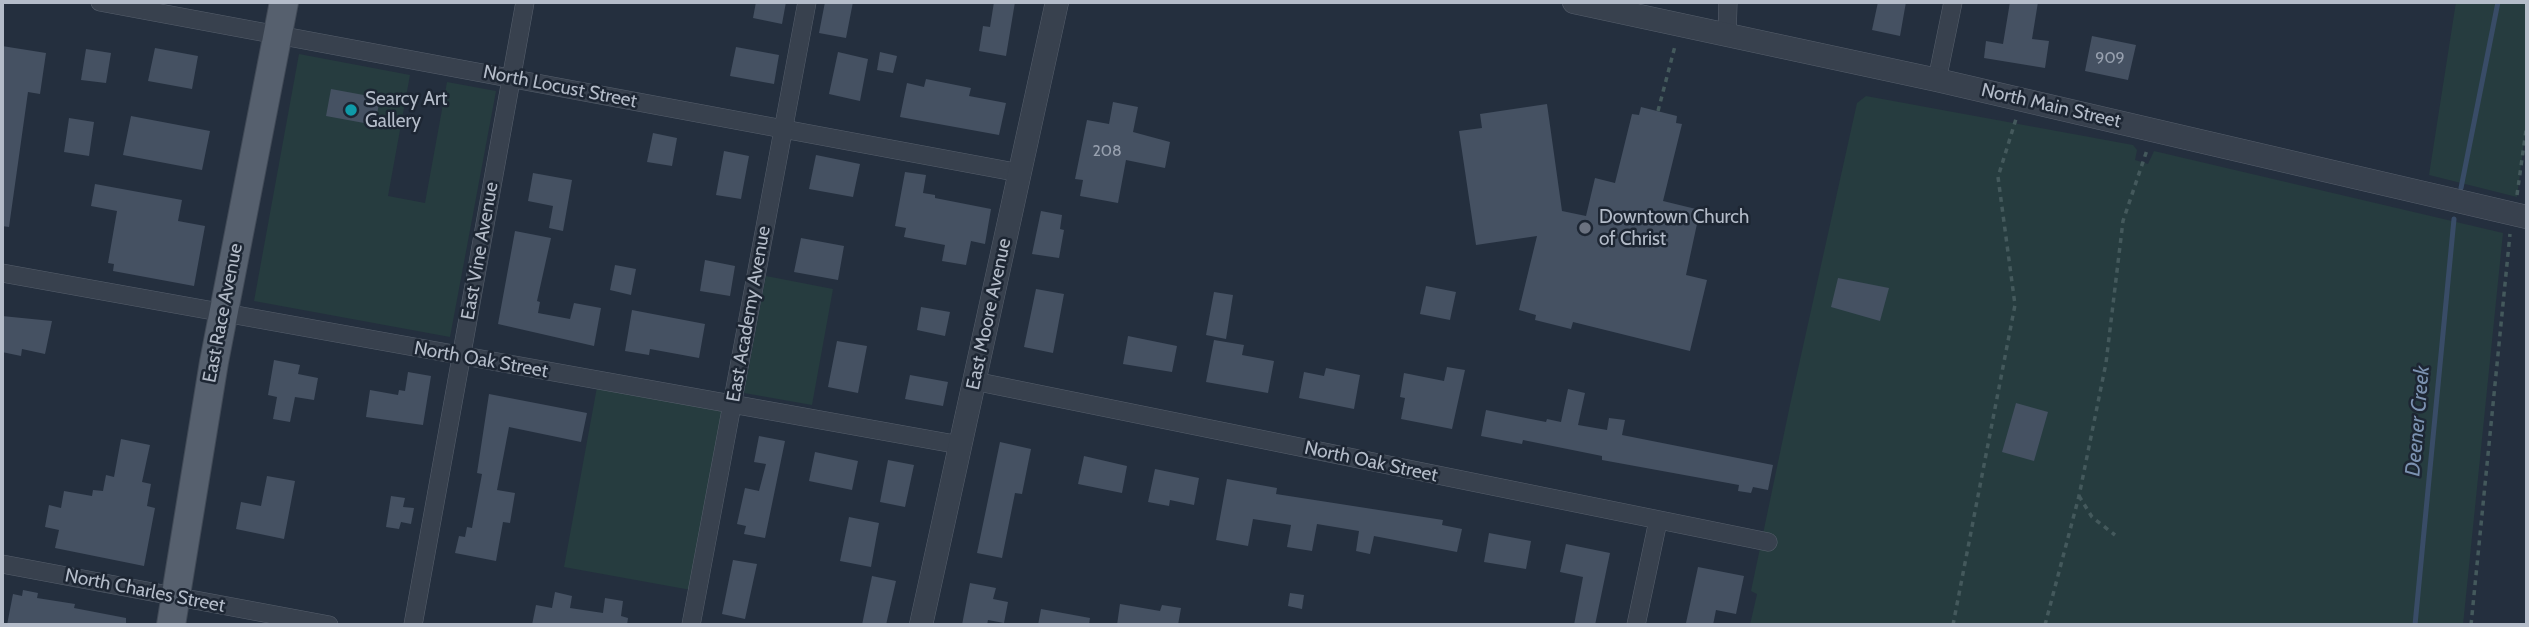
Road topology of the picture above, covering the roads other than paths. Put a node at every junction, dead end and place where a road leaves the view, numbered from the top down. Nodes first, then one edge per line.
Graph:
1 (100, 2) edge
2 (284, 2) edge
3 (525, 2) edge
4 (807, 2) edge
5 (1057, 2) edge
6 (1574, 2) edge
7 (1728, 2) edge
8 (1953, 2) edge
9 (278, 35) junction
10 (1727, 35) junction
11 (511, 78) junction
12 (1937, 80) junction
13 (783, 129) junction
14 (1020, 173) junction
15 (2518, 215) edge
16 (2, 273) edge
17 (223, 313) junction
18 (461, 356) junction
19 (974, 381) junction
20 (732, 405) junction
21 (960, 445) junction
22 (1658, 521) junction
23 (1768, 542) dead end
24 (2, 564) edge
25 (176, 597) junction
26 (171, 625) edge
27 (329, 625) edge
28 (413, 625) edge
29 (691, 625) edge
30 (921, 625) edge
31 (1636, 625) edge

1 - 9 street, North Locust Street
2 - 9 main road, East Race Avenue
3 - 11 street, East Vine Avenue
4 - 13 street, East Academy Avenue
5 - 14 street, East Moore Avenue
6 - 10 street, North Main Street
7 - 10 street
8 - 12 street
9 - 11 street, North Locust Street
9 - 17 main road, East Race Avenue
10 - 12 street, North Main Street
11 - 13 street, North Locust Street
11 - 18 street, East Vine Avenue
12 - 15 street, North Main Street
13 - 14 street, North Locust Street
13 - 20 street, East Academy Avenue
14 - 19 street, East Moore Avenue
16 - 17 street, North Oak Street
17 - 18 street, North Oak Street
17 - 25 main road, East Race Avenue
18 - 20 street, North Oak Street
18 - 28 street, East Vine Avenue
19 - 21 street, East Moore Avenue
19 - 22 street, North Oak Street
20 - 21 street, North Oak Street
20 - 29 street, East Academy Avenue
21 - 30 street, East Moore Avenue
22 - 23 street, North Oak Street
22 - 31 street
24 - 25 street, North Charles Street
25 - 26 main road, East Race Avenue
25 - 27 street, North Charles Street

